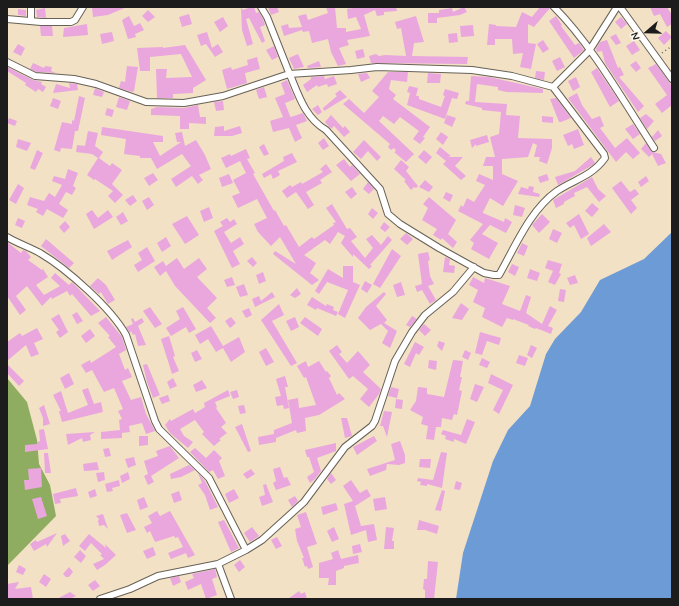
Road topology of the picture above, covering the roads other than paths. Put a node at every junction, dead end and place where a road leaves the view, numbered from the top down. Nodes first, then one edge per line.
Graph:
1 (31, 7) edge
2 (82, 7) edge
3 (261, 7) edge
4 (554, 7) edge
5 (618, 7) edge
6 (7, 19) edge
7 (31, 21) junction
8 (589, 50) junction
9 (7, 62) edge
10 (289, 74) junction
11 (672, 79) edge
12 (553, 87) junction
13 (654, 148) dead end
14 (7, 237) edge
15 (474, 267) junction
16 (246, 550) junction
17 (218, 564) junction
18 (100, 599) edge
19 (231, 599) edge

1 - 7 street
2 - 7 street
3 - 10 street
4 - 8 street
5 - 8 street
5 - 11 street
6 - 7 street
8 - 12 street
8 - 13 street
9 - 10 street
10 - 12 street
10 - 15 street
12 - 15 street
14 - 16 street
15 - 16 street
16 - 17 street
17 - 18 street
17 - 19 street

